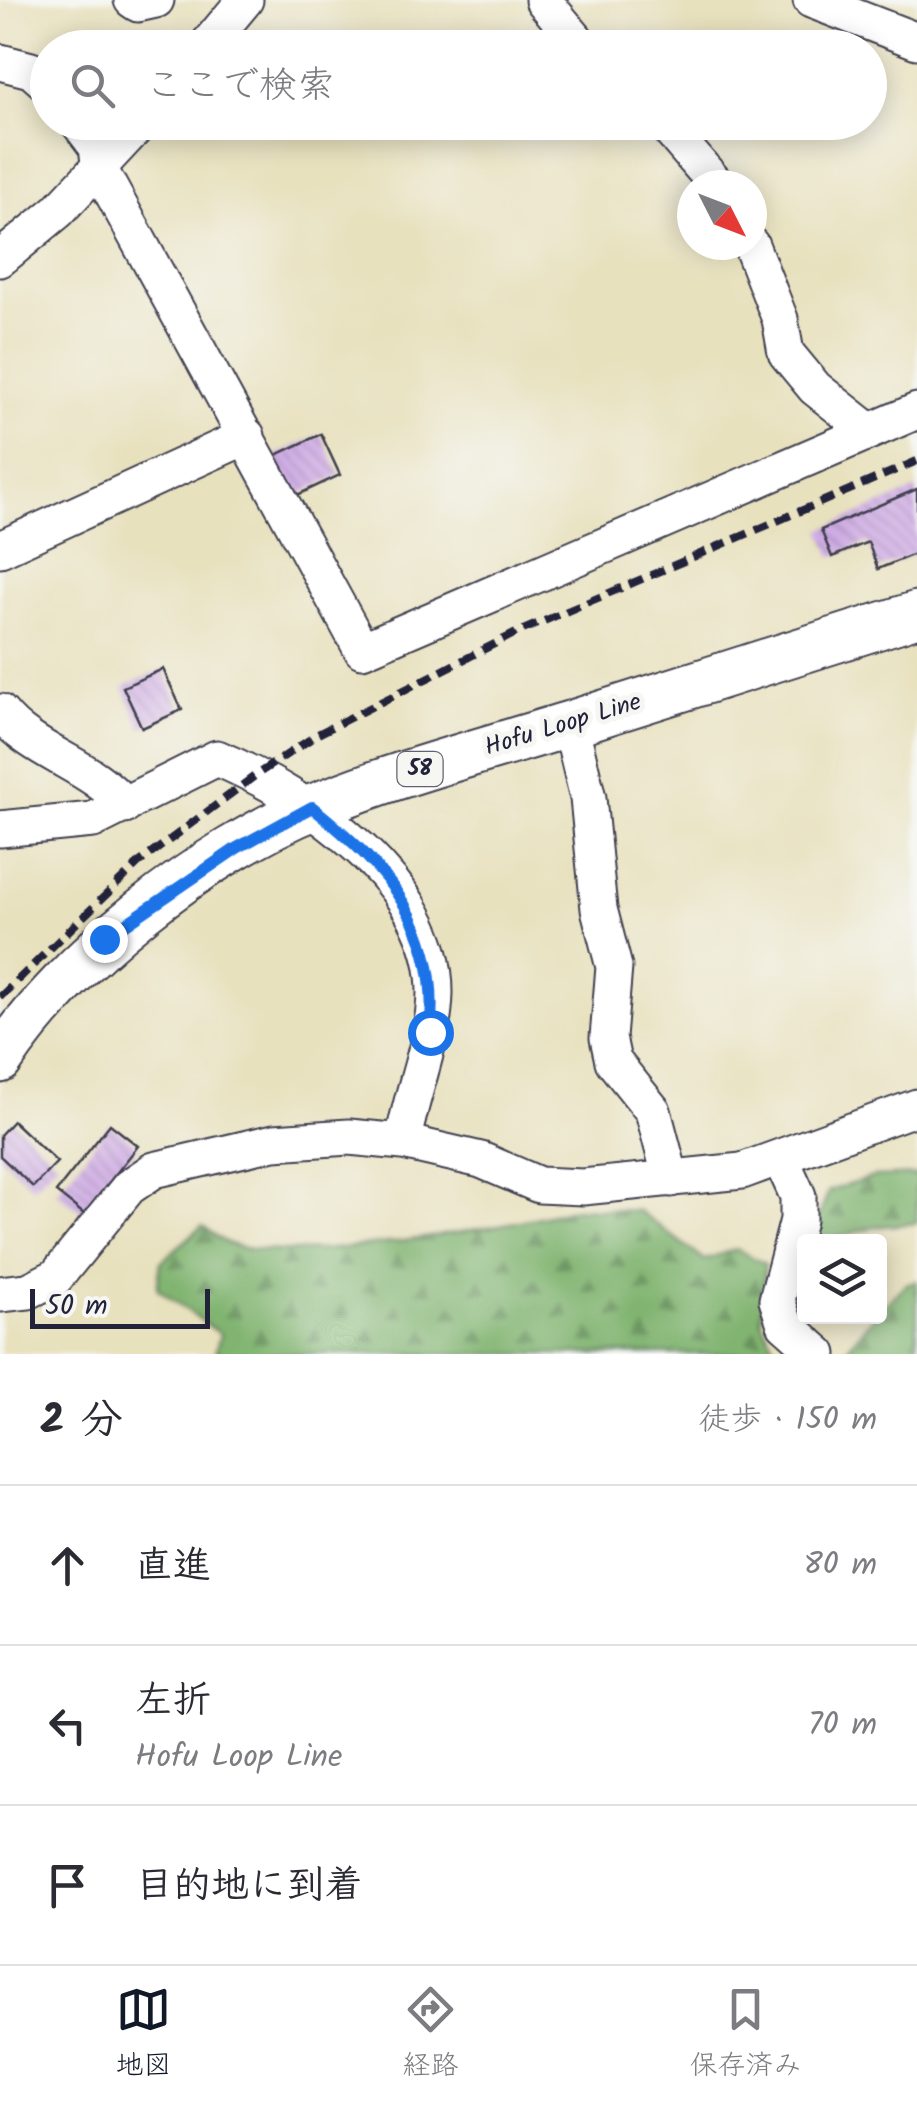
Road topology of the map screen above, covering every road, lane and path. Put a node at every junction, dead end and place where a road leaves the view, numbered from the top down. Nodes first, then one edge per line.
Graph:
1 (543, 0) edge
2 (812, 0) edge
3 (234, 3) edge
4 (216, 30) edge
5 (567, 30) edge
6 (917, 41) edge
7 (0, 62) edge
8 (30, 70) edge
9 (92, 140) edge
10 (126, 140) edge
11 (678, 140) edge
12 (100, 170) junction
13 (704, 170) edge
14 (0, 259) edge
15 (758, 260) edge
16 (917, 411) edge
17 (868, 430) junction
18 (246, 436) junction
19 (0, 549) edge
20 (917, 614) edge
21 (0, 712) edge
22 (570, 724) junction
23 (125, 806) junction
24 (312, 807) junction
25 (0, 830) edge
26 (0, 1060) edge
27 (917, 1107) edge
28 (403, 1142) junction
29 (781, 1158) junction
30 (671, 1179) junction
31 (0, 1294) edge
32 (819, 1354) edge

1 - 5 street
2 - 6 street
3 - 4 street
7 - 8 street
9 - 12 street
10 - 12 street
11 - 13 street
12 - 14 street
12 - 18 street
15 - 17 street
16 - 17 street
17 - 18 street
18 - 19 street
20 - 22 main road, Hofu Loop Line / 58
21 - 23 street
22 - 24 main road, Hofu Loop Line / 58
22 - 30 street
23 - 24 street
23 - 25 street
24 - 26 main road, Hofu Loop Line / 58
24 - 28 street
27 - 29 street
28 - 30 street
28 - 31 street
29 - 30 street
29 - 32 street

